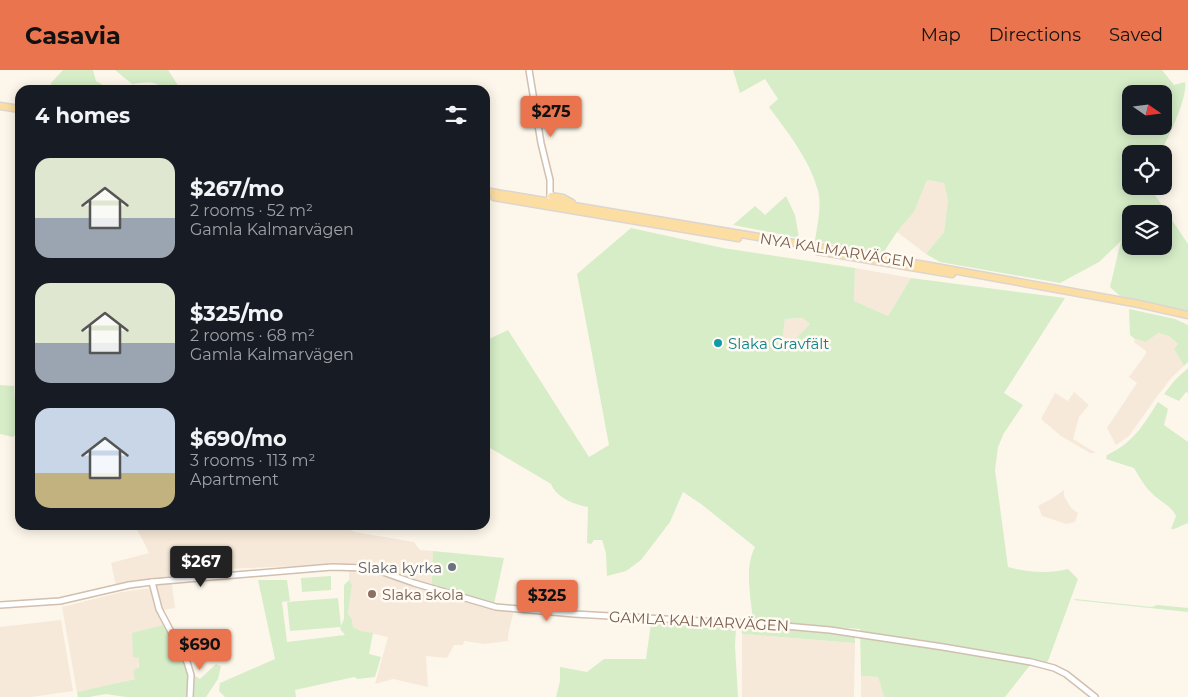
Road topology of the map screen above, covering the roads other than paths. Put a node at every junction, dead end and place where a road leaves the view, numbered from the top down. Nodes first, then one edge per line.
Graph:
1 (529, 70) edge
2 (0, 105) edge
3 (15, 107) edge
4 (490, 192) edge
5 (490, 195) edge
6 (550, 201) junction
7 (1188, 317) edge
8 (154, 581) junction
9 (0, 605) edge
10 (190, 697) edge
11 (1095, 697) edge

1 - 6 street
2 - 3 main road
4 - 6 main road, NYA KALMARVÄGEN
5 - 6 main road, NYA KALMARVÄGEN
6 - 7 main road, NYA KALMARVÄGEN
6 - 7 main road, NYA KALMARVÄGEN
8 - 9 street, GAMLA KALMARVÄGEN
8 - 10 street
8 - 11 street, GAMLA KALMARVÄGEN

